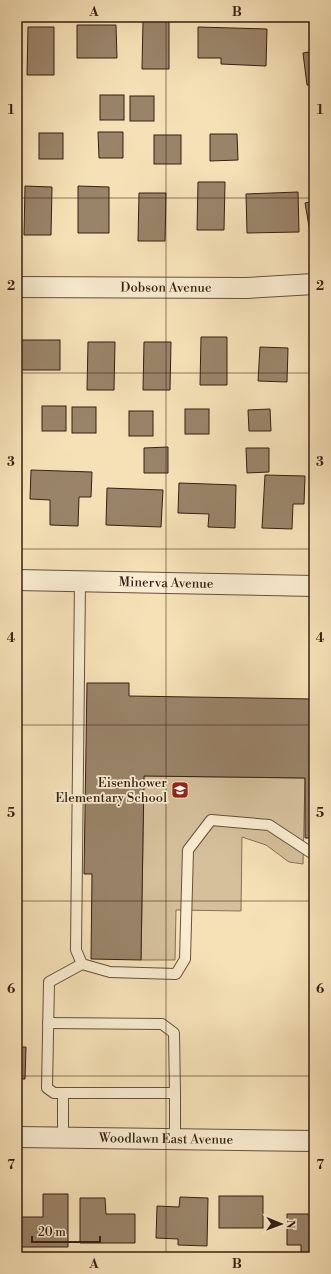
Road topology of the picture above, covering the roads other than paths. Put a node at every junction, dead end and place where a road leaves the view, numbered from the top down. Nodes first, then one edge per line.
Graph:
1 (314, 284) edge
2 (17, 287) edge
3 (17, 580) edge
4 (80, 582) junction
5 (314, 586) edge
6 (314, 852) edge
7 (82, 964) junction
8 (48, 1023) junction
9 (63, 1093) junction
10 (175, 1094) junction
11 (17, 1137) edge
12 (63, 1137) junction
13 (175, 1139) junction
14 (314, 1141) edge

1 - 2 street, Dobson Avenue
3 - 4 street, Minerva Avenue
4 - 5 street, Minerva Avenue
4 - 7 lane
6 - 7 lane
7 - 8 lane
8 - 9 lane
8 - 10 lane
9 - 10 lane
9 - 12 lane
10 - 13 lane
11 - 12 street, Woodlawn East Avenue
12 - 13 street, Woodlawn East Avenue
13 - 14 street, Woodlawn East Avenue

